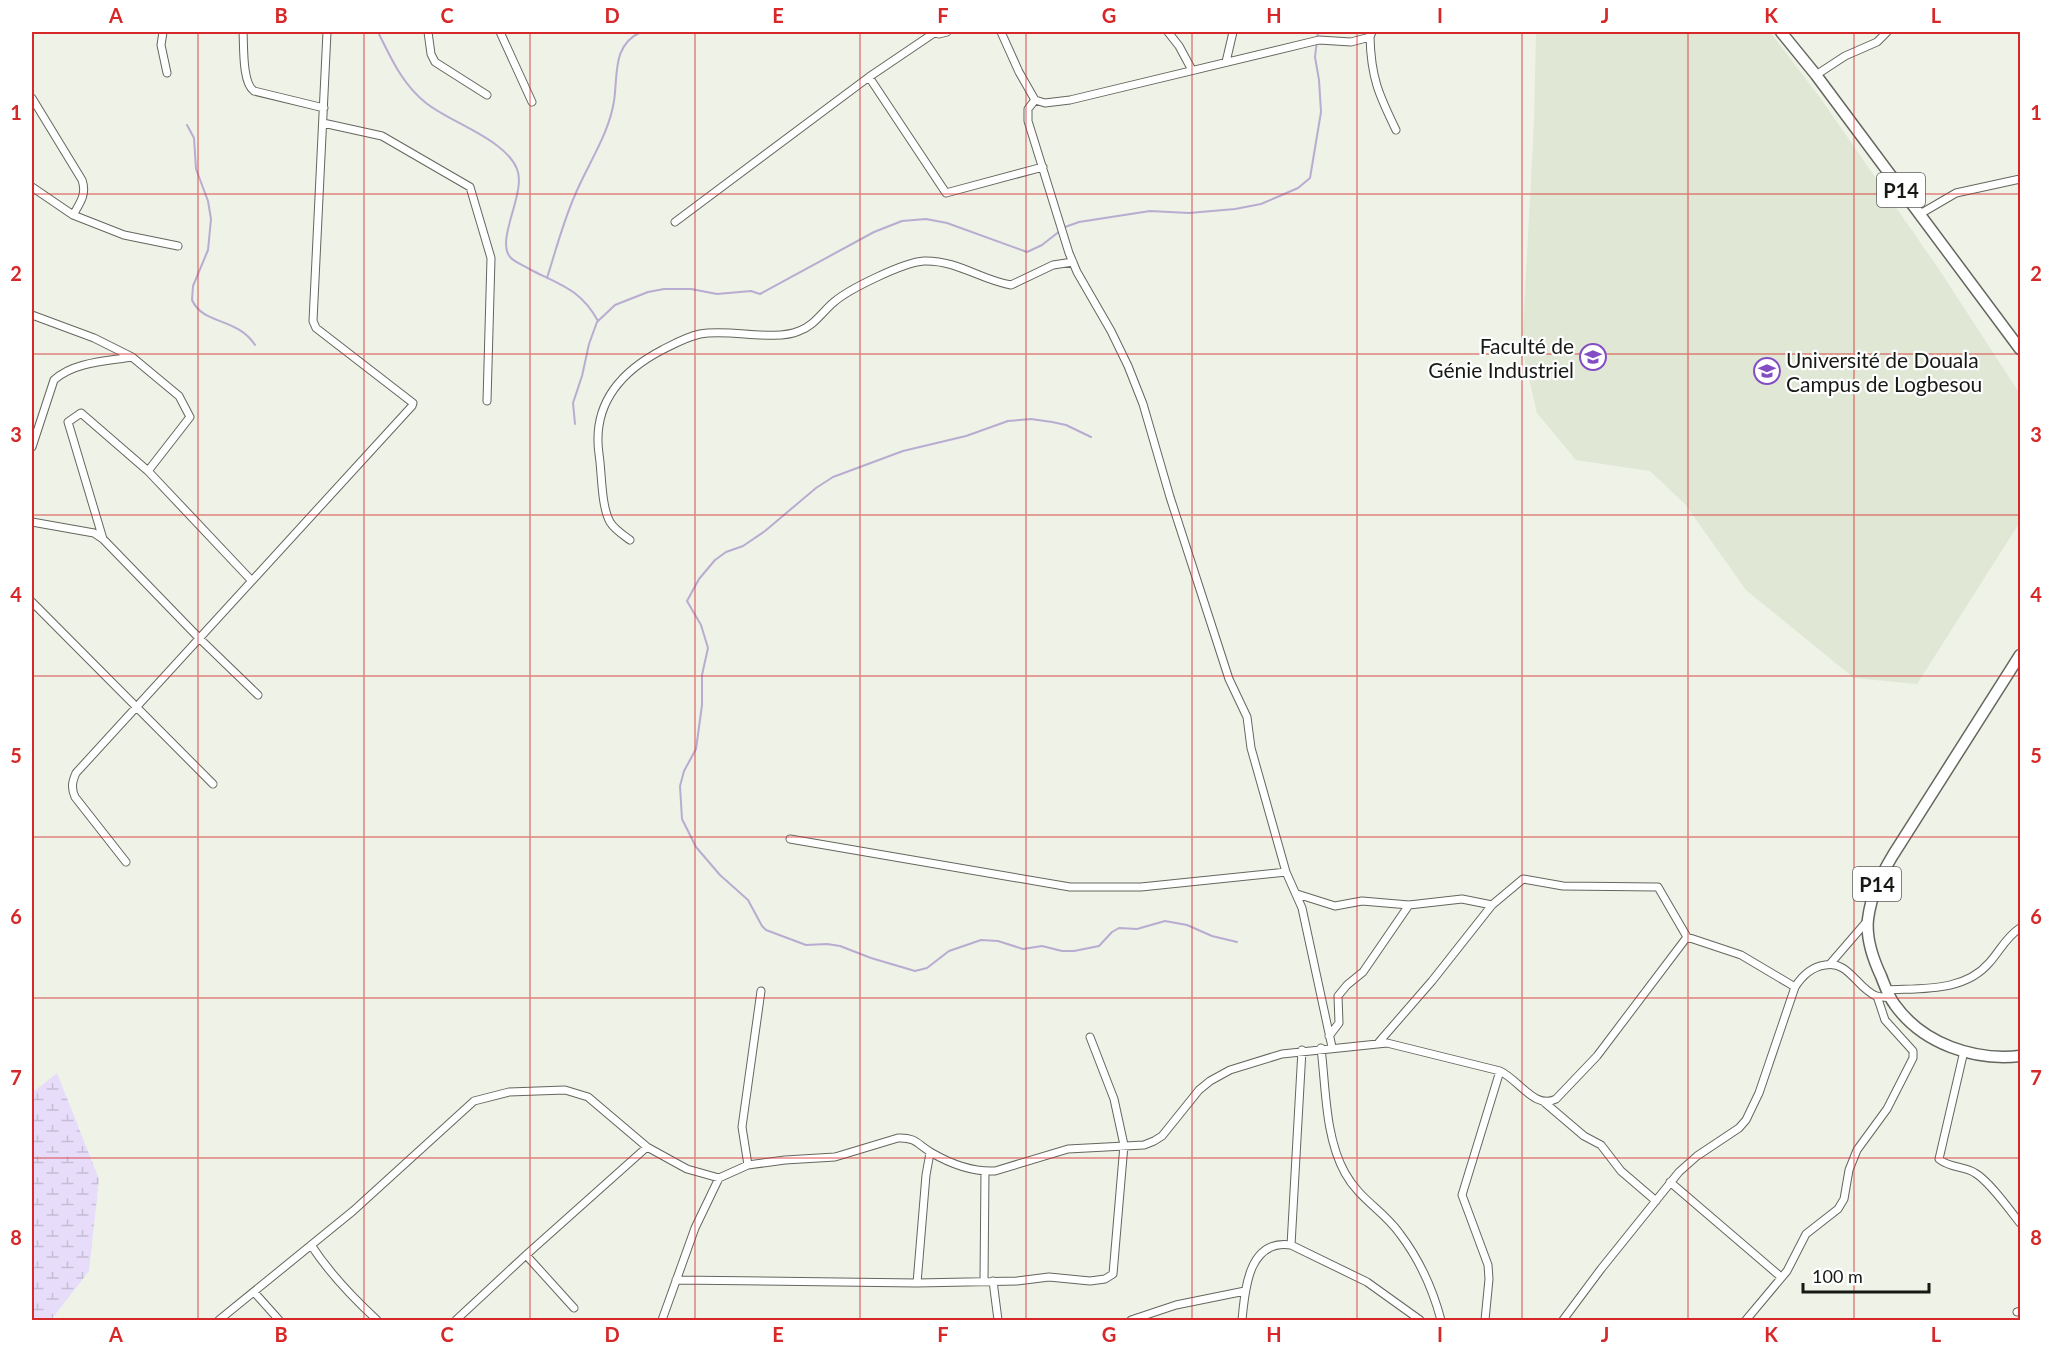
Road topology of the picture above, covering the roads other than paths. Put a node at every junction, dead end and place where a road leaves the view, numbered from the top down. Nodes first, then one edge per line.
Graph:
1 (163, 32) edge
2 (243, 32) edge
3 (327, 32) edge
4 (428, 32) edge
5 (500, 32) edge
6 (932, 32) edge
7 (947, 32) edge
8 (1001, 32) edge
9 (1168, 32) edge
10 (1233, 32) edge
11 (1781, 32) edge
12 (1887, 32) edge
13 (1371, 34) edge
14 (1226, 62) junction
15 (1192, 70) junction
16 (167, 73) dead end
17 (1816, 75) junction
18 (869, 77) junction
19 (487, 95) dead end
20 (32, 98) edge
21 (1035, 100) junction
22 (532, 102) dead end
23 (324, 108) junction
24 (323, 123) junction
25 (1396, 130) dead end
26 (1043, 167) junction
27 (2020, 179) edge
28 (32, 188) edge
29 (1920, 214) junction
30 (73, 215) junction
31 (675, 222) dead end
32 (178, 246) dead end
33 (1073, 262) junction
34 (32, 315) edge
35 (2019, 345) edge
36 (132, 357) junction
37 (487, 401) dead end
38 (32, 447) edge
39 (148, 471) junction
40 (32, 522) edge
41 (103, 539) junction
42 (630, 540) dead end
43 (251, 580) junction
44 (32, 602) edge
45 (199, 638) junction
46 (2020, 655) edge
47 (258, 696) dead end
48 (137, 707) junction
49 (213, 784) dead end
50 (790, 839) dead end
51 (126, 862) dead end
52 (1286, 872) junction
53 (1297, 894) junction
54 (1409, 905) junction
55 (1492, 905) junction
56 (1868, 920) junction
57 (2020, 928) edge
58 (1687, 937) junction
59 (1830, 964) junction
60 (1795, 987) junction
61 (761, 991) dead end
62 (1884, 995) junction
63 (1329, 1036) junction
64 (1090, 1037) dead end
65 (1378, 1042) junction
66 (1332, 1047) junction
67 (1321, 1048) junction
68 (1302, 1050) junction
69 (1964, 1051) junction
70 (2020, 1056) edge
71 (1500, 1071) junction
72 (1544, 1102) junction
73 (1124, 1145) junction
74 (647, 1147) junction
75 (930, 1153) junction
76 (748, 1165) junction
77 (985, 1171) junction
78 (719, 1178) junction
79 (1670, 1182) junction
80 (1656, 1201) junction
81 (2020, 1223) edge
82 (311, 1245) junction
83 (1291, 1245) junction
84 (526, 1255) junction
85 (1781, 1277) junction
86 (676, 1280) junction
87 (984, 1281) junction
88 (993, 1281) junction
89 (917, 1283) junction
90 (1245, 1291) junction
91 (254, 1292) junction
92 (574, 1308) dead end
93 (219, 1320) edge
94 (279, 1320) edge
95 (377, 1320) edge
96 (456, 1320) edge
97 (662, 1320) edge
98 (998, 1320) edge
99 (1131, 1320) edge
100 (1242, 1320) edge
101 (1420, 1320) edge
102 (1441, 1320) edge
103 (1485, 1320) edge
104 (1563, 1320) edge
105 (1746, 1320) edge

1 - 16 street
2 - 23 street
3 - 23 street
4 - 19 street
5 - 22 street
6 - 7 street
6 - 18 street
8 - 21 street
9 - 15 street
10 - 14 street
11 - 17 main road, P14
12 - 17 street
13 - 14 street
13 - 25 street
14 - 15 street
15 - 21 street
17 - 29 main road, P14
18 - 26 street
18 - 31 street
20 - 30 street
21 - 26 street
23 - 24 street
24 - 37 street
24 - 43 street
26 - 33 street
27 - 29 street
28 - 30 street
29 - 35 main road, P14
30 - 32 street
33 - 42 street
33 - 52 street
34 - 36 street
36 - 38 street
36 - 39 street
39 - 41 street
39 - 43 street
40 - 41 street
41 - 45 street
43 - 45 street
44 - 48 street
45 - 47 street
45 - 48 street
46 - 56 main road, P14
48 - 49 street
48 - 51 street
50 - 52 street
52 - 53 street
53 - 54 street
53 - 63 street
54 - 55 street
54 - 63 street
55 - 58 street
55 - 65 street
56 - 59 street
56 - 62 main road, P14
57 - 62 street
58 - 60 street
58 - 72 street
59 - 60 street
59 - 62 street
60 - 79 street
61 - 76 street
62 - 69 main road, P14
62 - 85 street
63 - 66 street
64 - 73 street
65 - 66 street
65 - 71 street
66 - 67 street
67 - 68 street
67 - 102 street
68 - 73 street
68 - 83 street
69 - 70 main road, P14
69 - 81 street
71 - 72 street
71 - 103 street
72 - 80 street
73 - 77 street
73 - 88 street
74 - 78 street
74 - 82 street
74 - 84 street
75 - 76 street
75 - 77 street
75 - 89 street
76 - 78 street
77 - 87 street
78 - 86 street
79 - 80 street
79 - 85 street
80 - 104 street
82 - 91 street
82 - 95 street
83 - 90 street
83 - 101 street
84 - 92 street
84 - 96 street
85 - 105 street
86 - 89 street
86 - 97 street
87 - 88 street
87 - 89 street
88 - 98 street
90 - 99 street
90 - 100 street
91 - 93 street
91 - 94 street

